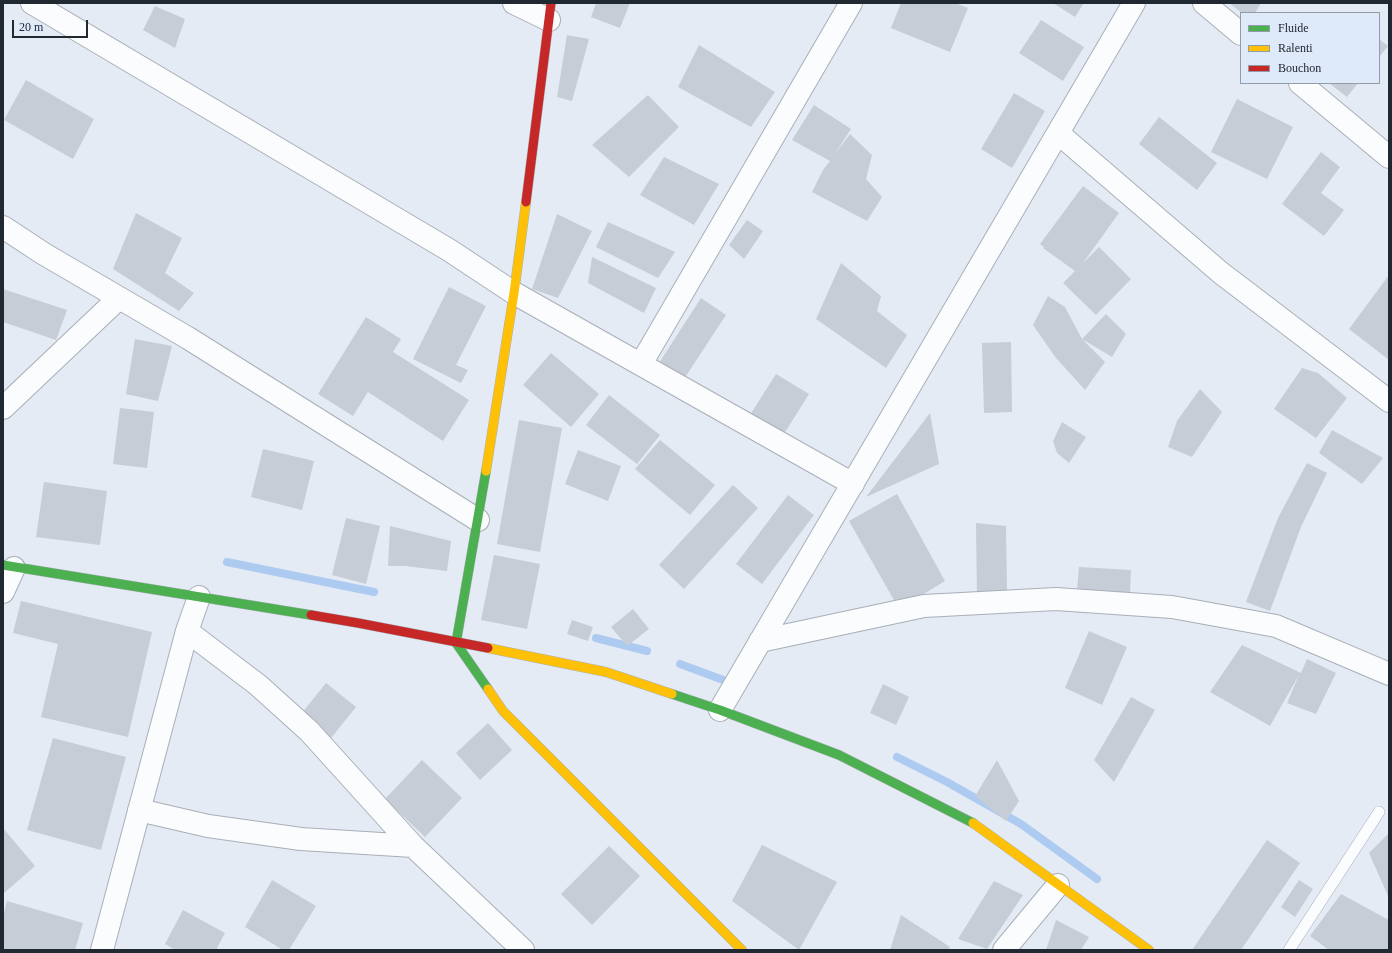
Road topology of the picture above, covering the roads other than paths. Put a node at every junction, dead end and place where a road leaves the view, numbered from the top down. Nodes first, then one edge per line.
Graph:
1 (32, 3) edge
2 (514, 3) edge
3 (851, 3) edge
4 (1134, 3) edge
5 (1204, 3) edge
6 (550, 12) edge
7 (1240, 33) edge
8 (1301, 84) edge
9 (1058, 133) junction
10 (1389, 157) edge
11 (3, 226) edge
12 (514, 293) junction
13 (119, 298) junction
14 (641, 364) junction
15 (1389, 400) edge
16 (3, 408) edge
17 (853, 484) junction
18 (478, 520) junction
19 (8, 566) edge
20 (3, 592) edge
21 (199, 597) junction
22 (187, 632) junction
23 (760, 641) junction
24 (456, 643) junction
25 (1389, 674) edge
26 (720, 710) junction
27 (139, 810) junction
28 (1379, 812) dead end
29 (413, 846) junction
30 (1058, 885) junction
31 (102, 950) edge
32 (523, 950) edge
33 (742, 950) edge
34 (1004, 950) edge
35 (1149, 950) edge
36 (1289, 950) edge

1 - 12 street
2 - 6 street
3 - 14 street
4 - 9 street
5 - 7 street
6 - 12 street
8 - 10 street
9 - 15 street
9 - 17 street
11 - 13 street
12 - 14 street
12 - 18 street
13 - 16 street
13 - 18 street
14 - 17 street
17 - 23 street
18 - 24 street
19 - 20 street
19 - 21 street
21 - 22 street
21 - 24 street
22 - 27 street
22 - 29 street
23 - 25 street
23 - 26 street
24 - 26 street
24 - 33 street
26 - 30 street
27 - 29 street
27 - 31 street
28 - 36 lane
29 - 32 street
30 - 34 street
30 - 35 street

